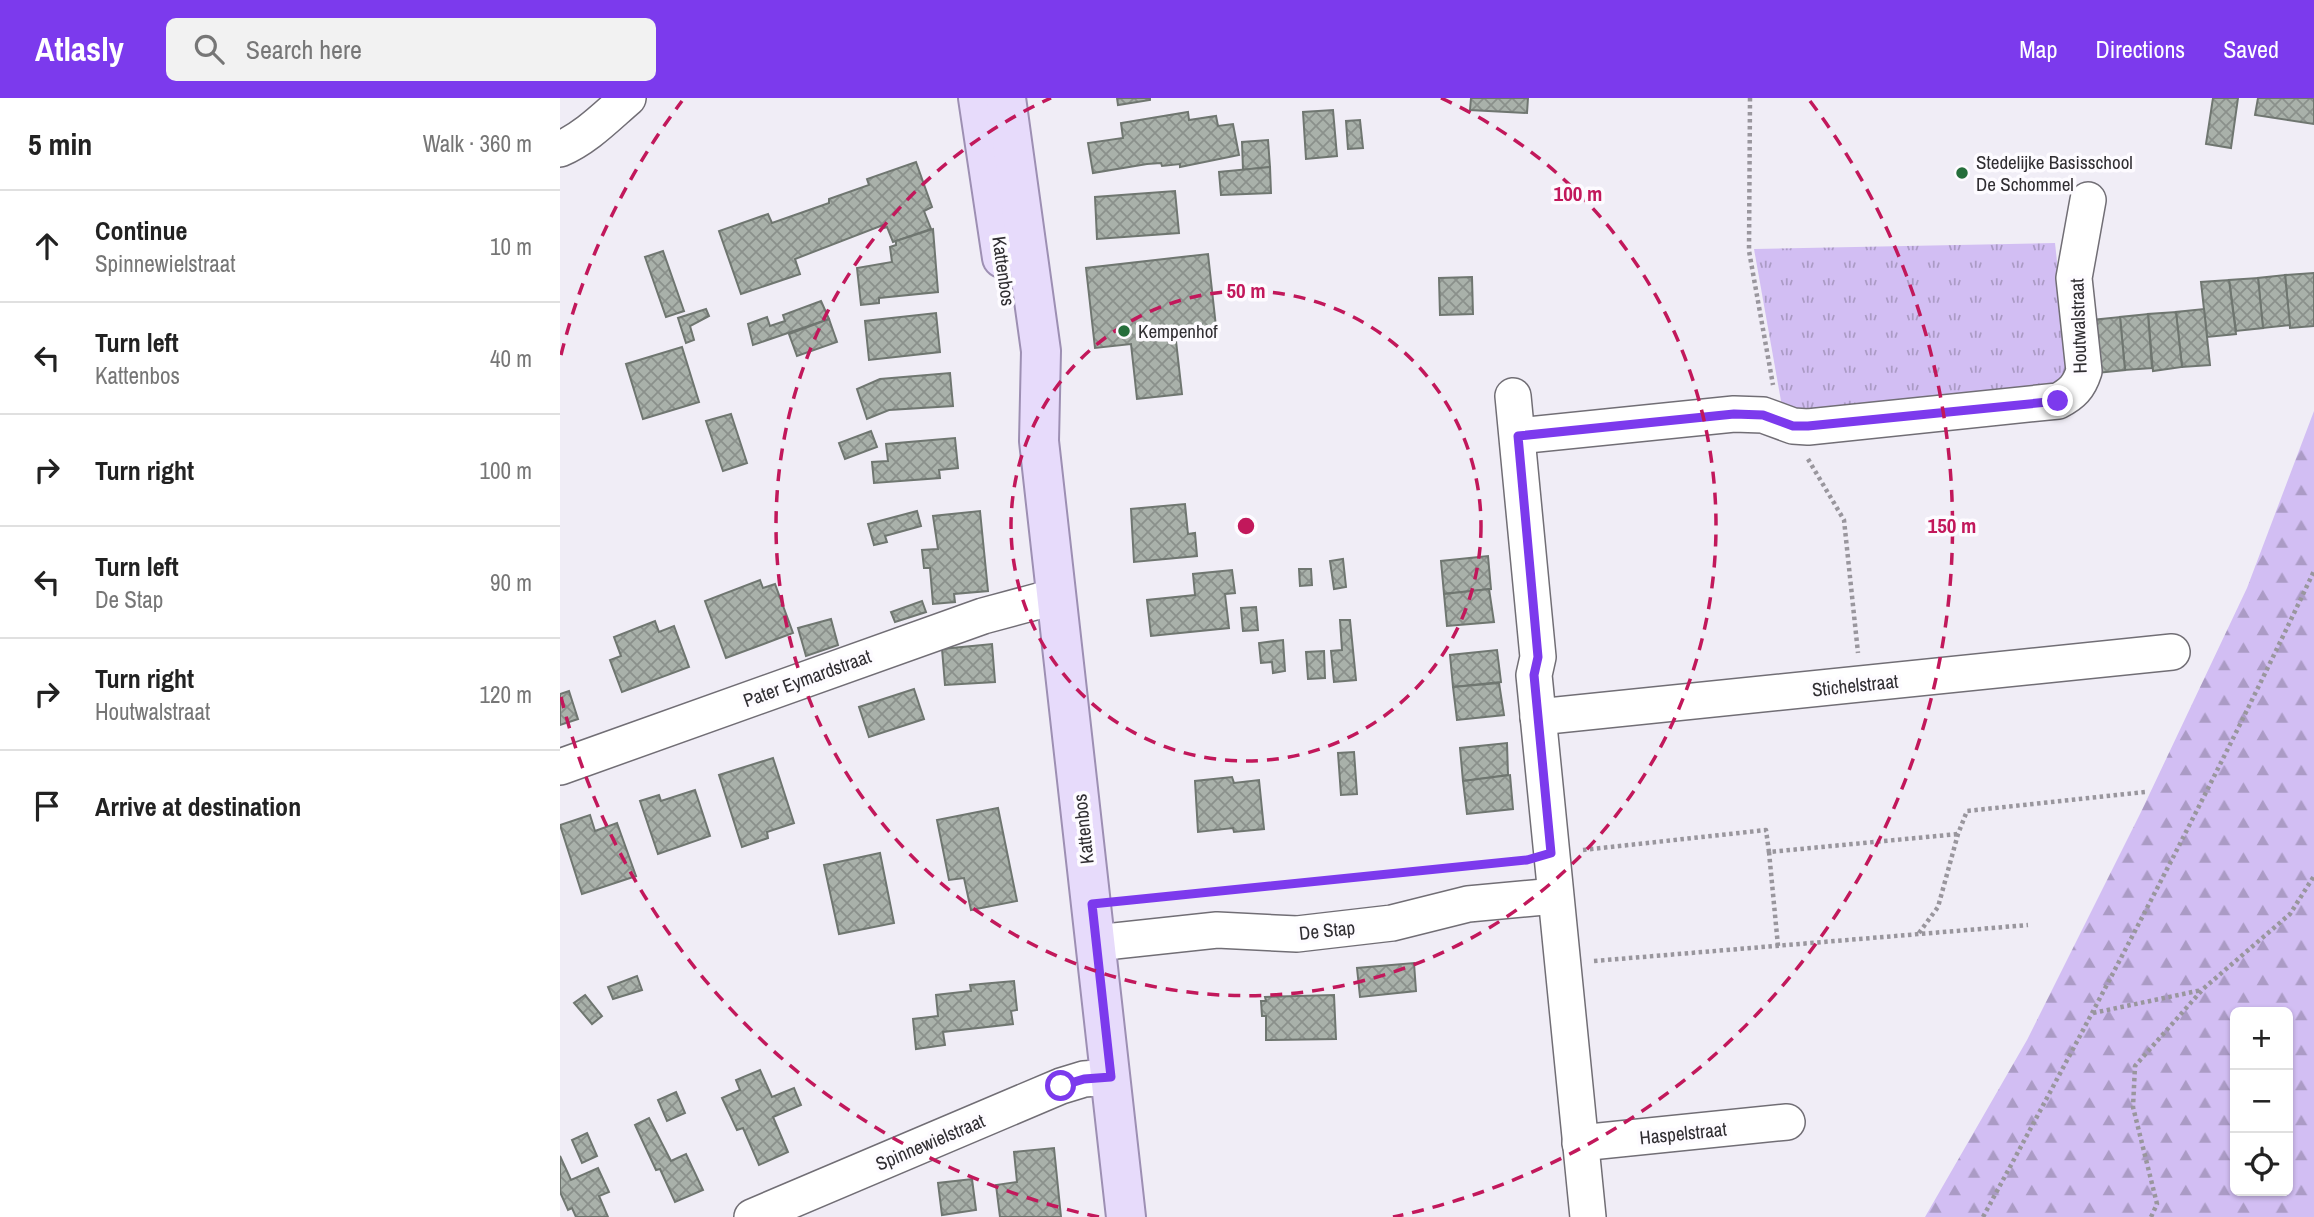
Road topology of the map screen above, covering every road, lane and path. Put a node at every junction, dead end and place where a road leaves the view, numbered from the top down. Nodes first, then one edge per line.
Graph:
1 (628, 98) edge
2 (978, 98) edge
3 (1006, 98) edge
4 (1750, 98) edge
5 (560, 149) edge
6 (2088, 200) dead end
7 (1513, 396) dead end
8 (1786, 423) junction
9 (1518, 436) junction
10 (1039, 441) junction
11 (2314, 571) edge
12 (1057, 596) junction
13 (2172, 652) dead end
14 (1862, 684) junction
15 (1538, 718) junction
16 (560, 767) edge
17 (2145, 792) dead end
18 (1958, 834) junction
19 (1769, 852) junction
20 (1551, 853) junction
21 (2314, 876) edge
22 (1555, 896) junction
23 (1092, 904) junction
24 (2028, 925) dead end
25 (1919, 934) junction
26 (1096, 943) junction
27 (1778, 946) junction
28 (1562, 964) junction
29 (2203, 989) junction
30 (2093, 1013) junction
31 (1111, 1077) junction
32 (1787, 1122) dead end
33 (1580, 1143) junction
34 (752, 1217) edge
35 (1126, 1217) edge
36 (1588, 1217) edge
37 (1983, 1217) edge
38 (2151, 1217) edge

1 - 5 street
2 - 10 main road, Kattenbos
3 - 10 main road, Kattenbos
4 - 8 path
6 - 8 street, Houtwalstraat
7 - 9 street
8 - 9 street, Houtwalstraat
8 - 14 path
9 - 15 street
10 - 12 main road, Kattenbos
11 - 30 path
12 - 16 street, Pater Eymardstraat
12 - 23 main road, Kattenbos
13 - 14 street, Stichelstraat
14 - 15 street, Stichelstraat
15 - 20 street
17 - 18 path
18 - 19 path
18 - 25 path
19 - 20 path
19 - 27 path
20 - 22 street
20 - 23 path
21 - 29 path
22 - 26 street, De Stap
22 - 28 street
23 - 26 main road, Kattenbos
24 - 25 path
25 - 27 path
26 - 31 main road, Kattenbos
27 - 28 path
28 - 33 street
29 - 30 path
29 - 38 path
30 - 37 path
31 - 34 street, Spinnewielstraat
31 - 35 main road, Kattenbos
32 - 33 street, Haspelstraat
33 - 36 street

